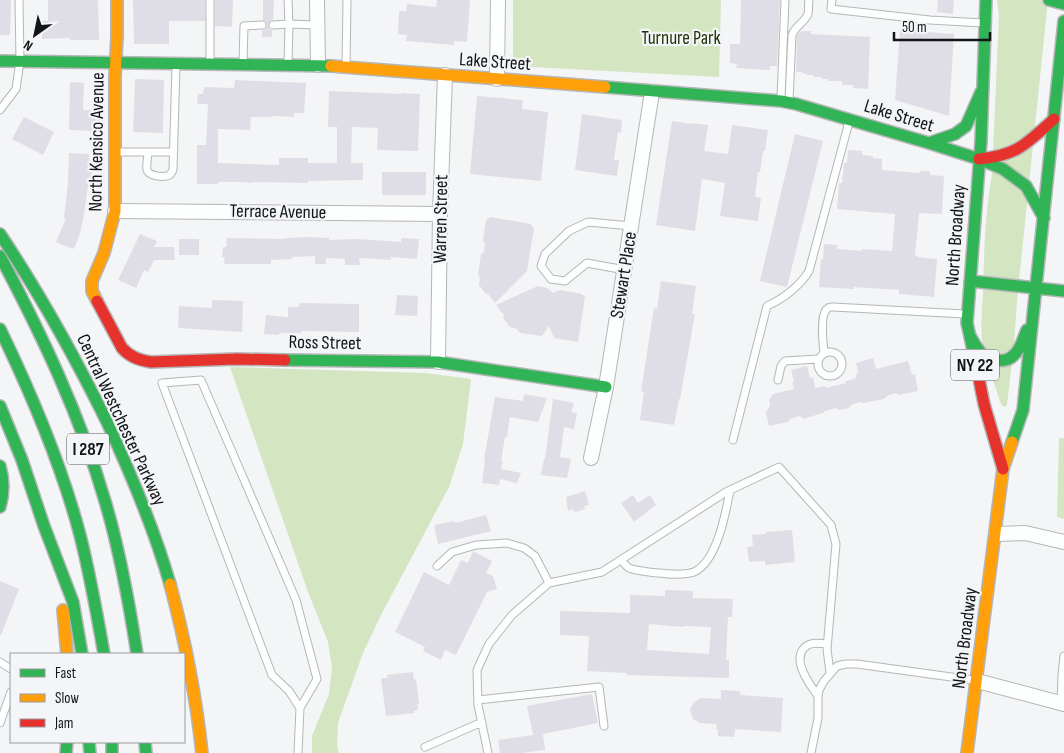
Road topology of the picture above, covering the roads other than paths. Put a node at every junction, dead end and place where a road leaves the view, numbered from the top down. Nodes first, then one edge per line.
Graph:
1 (19, 0) edge
2 (117, 0) edge
3 (210, 0) edge
4 (288, 0) edge
5 (317, 0) edge
6 (347, 0) edge
7 (498, 0) edge
8 (785, 0) edge
9 (809, 0) edge
10 (832, 0) edge
11 (986, 0) edge
12 (991, 0) edge
13 (1049, 0) edge
14 (1064, 4) edge
15 (986, 20) junction
16 (1064, 21) edge
17 (289, 24) junction
18 (262, 25) dead end
19 (272, 25) dead end
20 (317, 25) junction
21 (0, 61) edge
22 (20, 61) junction
23 (115, 62) junction
24 (176, 63) junction
25 (210, 64) junction
26 (243, 64) junction
27 (288, 64) junction
28 (318, 65) junction
29 (346, 67) junction
30 (445, 75) junction
31 (497, 79) junction
32 (983, 88) junction
33 (652, 92) junction
34 (785, 102) junction
35 (0, 110) edge
36 (849, 119) junction
37 (1054, 119) junction
38 (930, 143) junction
39 (116, 152) junction
40 (148, 152) junction
41 (172, 152) junction
42 (979, 159) junction
43 (115, 211) junction
44 (440, 214) junction
45 (1044, 218) junction
46 (631, 226) junction
47 (0, 234) edge
48 (0, 256) edge
49 (625, 270) junction
50 (92, 279) joint
51 (970, 281) junction
52 (1037, 288) junction
53 (1064, 291) edge
54 (1034, 314) junction
55 (967, 318) junction
56 (0, 329) edge
57 (438, 362) junction
58 (778, 380) dead end
59 (606, 387) junction
60 (0, 406) edge
61 (733, 440) dead end
62 (591, 458) dead end
63 (0, 466) edge
64 (1003, 469) junction
65 (730, 490) junction
66 (0, 507) edge
67 (44, 526) junction
68 (996, 534) junction
69 (1064, 542) edge
70 (621, 560) junction
71 (437, 566) dead end
72 (549, 583) junction
73 (827, 644) junction
74 (67, 653) edge
75 (82, 653) edge
76 (104, 653) edge
77 (137, 653) edge
78 (1064, 656) edge
79 (830, 673) junction
80 (977, 681) junction
81 (10, 695) edge
82 (818, 696) junction
83 (478, 700) junction
84 (1063, 703) edge
85 (300, 708) junction
86 (482, 722) junction
87 (0, 723) edge
88 (604, 726) dead end
89 (425, 747) dead end
90 (202, 753) edge
91 (298, 753) edge
92 (488, 753) edge
93 (811, 753) edge
94 (967, 753) edge

1 - 22 lane
2 - 23 main road, North Kensico Avenue
3 - 25 lane
4 - 17 lane
5 - 20 street
6 - 29 lane
7 - 31 street
8 - 34 lane
9 - 34 lane
10 - 15 lane
11 - 15 main road, North Broadway / NY 22
12 - 15 main road
13 - 14 main road
15 - 32 main road, North Broadway / NY 22
16 - 37 main road, North Broadway / NY 22
17 - 19 lane
17 - 20 lane
17 - 27 lane
18 - 26 lane
20 - 28 street
21 - 22 main road, Lake Street
22 - 23 main road, Lake Street
22 - 35 lane
23 - 24 main road, Lake Street
23 - 39 main road, North Kensico Avenue
24 - 25 main road, Lake Street
24 - 41 lane
25 - 26 main road, Lake Street
26 - 27 main road, Lake Street
27 - 28 main road, Lake Street
28 - 29 main road, Lake Street
29 - 30 main road, Lake Street
30 - 31 main road, Lake Street
30 - 44 street, Warren Street
31 - 33 main road, Lake Street
32 - 38 main road
32 - 42 main road, North Broadway / NY 22
33 - 34 main road, Lake Street
33 - 46 street, Stewart Place
34 - 36 main road, Lake Street
36 - 38 main road, Lake Street
36 - 61 lane
37 - 42 main road
37 - 45 main road, North Broadway / NY 22
38 - 42 main road, Lake Street
39 - 40 lane
39 - 43 main road, North Kensico Avenue
40 - 41 lane
40 - 41 lane
42 - 45 main road, Lake Street
42 - 51 main road, North Broadway / NY 22
43 - 44 street, Terrace Avenue
43 - 50 main road, North Kensico Avenue
44 - 57 street, Warren Street
45 - 52 main road, North Broadway / NY 22
46 - 49 street, Stewart Place
46 - 49 lane
47 - 90 main road, Central Westchester Parkway
48 - 77 main road, I 287
49 - 59 street, Stewart Place
50 - 57 main road, Ross Street
51 - 52 main road
51 - 55 main road, North Broadway / NY 22
52 - 53 main road
52 - 54 main road, North Broadway / NY 22
54 - 55 main road
54 - 64 main road, North Broadway / NY 22
55 - 58 lane
55 - 64 main road, North Broadway / NY 22
56 - 76 main road, I 287
57 - 59 main road, Ross Street
59 - 62 street, Stewart Place
60 - 67 main road
63 - 66 main road
64 - 68 main road, North Broadway / NY 22
65 - 70 lane
65 - 70 lane
65 - 73 lane
67 - 74 main road
67 - 75 main road
68 - 69 street
68 - 80 main road, North Broadway / NY 22
70 - 72 lane
71 - 72 lane
72 - 83 lane
73 - 79 lane
73 - 82 lane
78 - 84 lane
79 - 80 lane
79 - 82 lane
80 - 84 street
80 - 94 main road, North Broadway / NY 22
81 - 87 lane
82 - 93 lane
83 - 86 lane
83 - 88 lane
85 - 85 lane
85 - 91 lane
86 - 89 lane
86 - 92 lane

